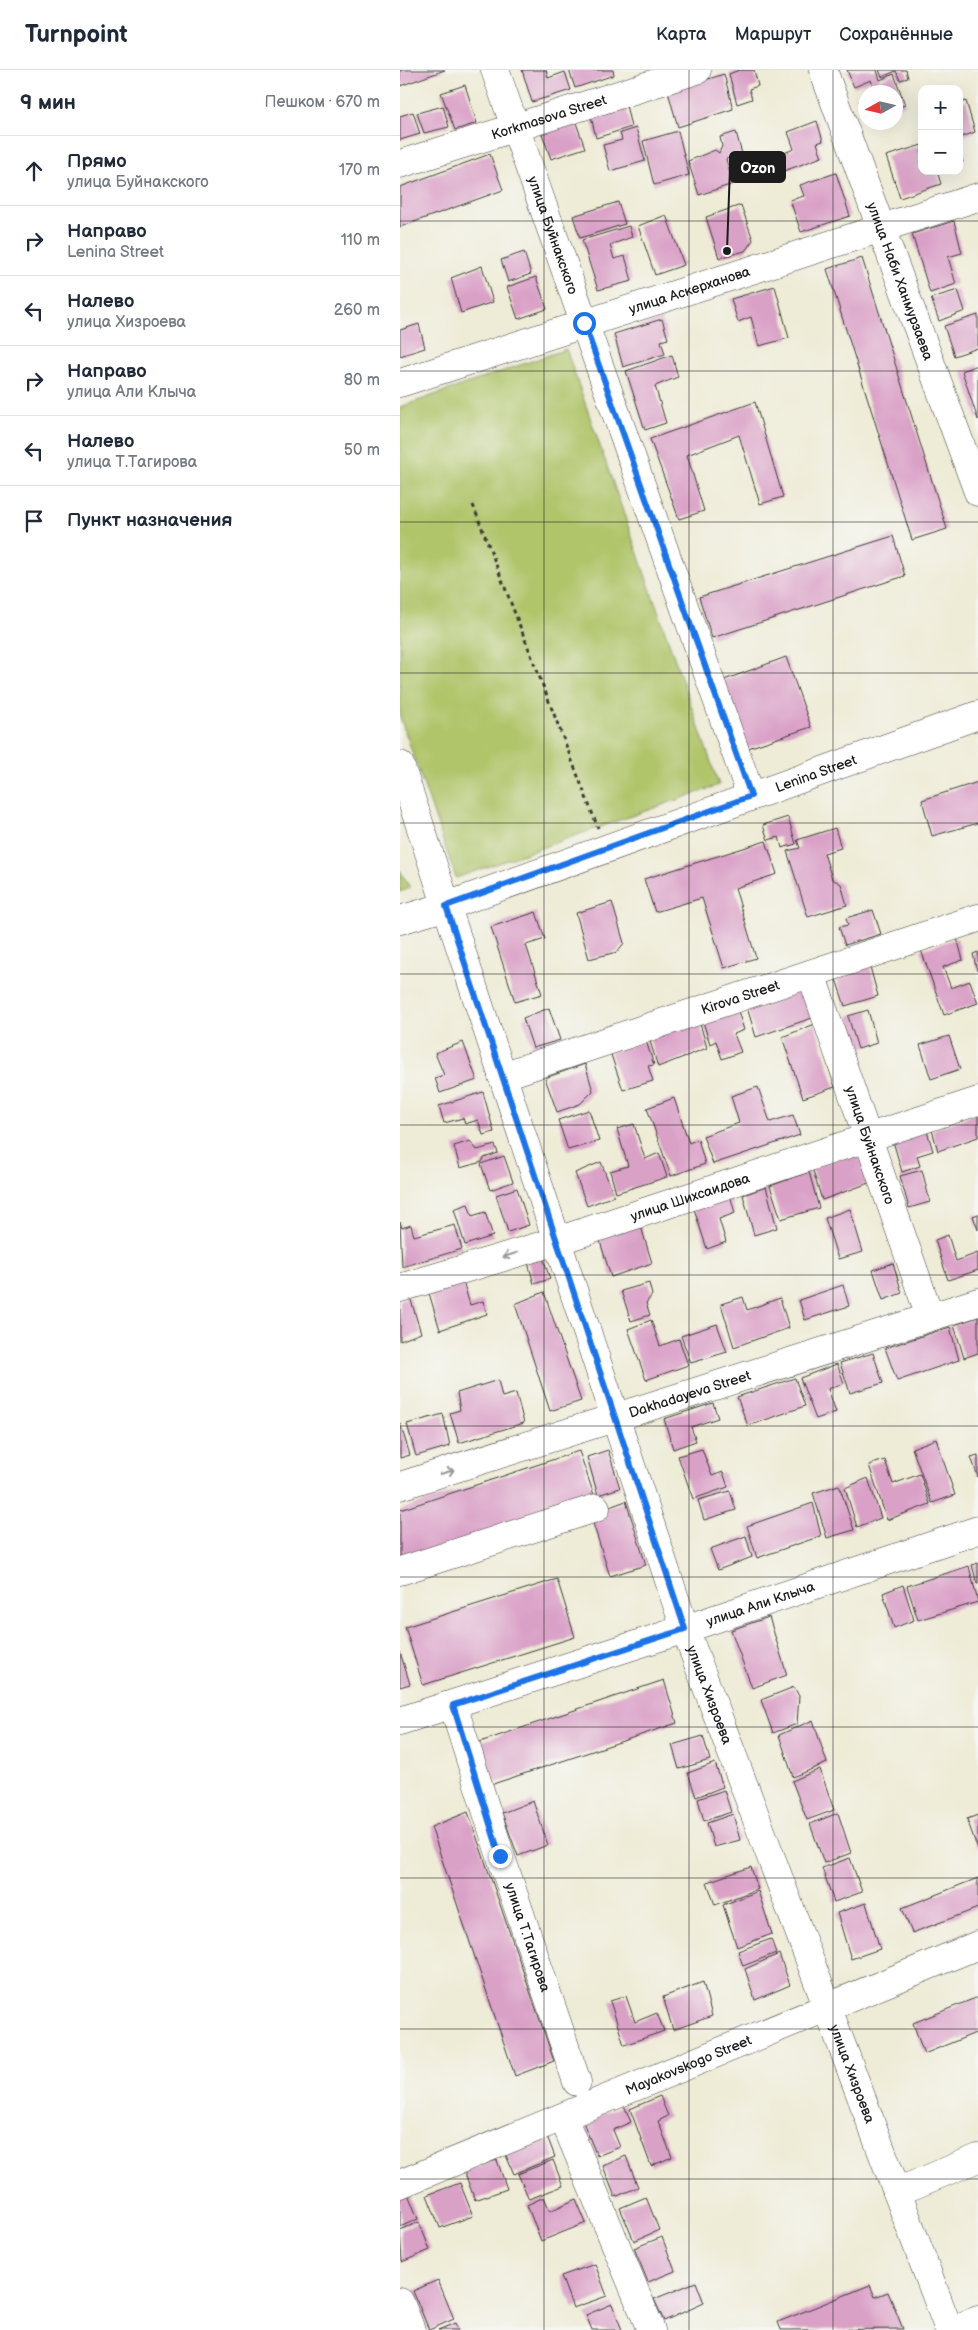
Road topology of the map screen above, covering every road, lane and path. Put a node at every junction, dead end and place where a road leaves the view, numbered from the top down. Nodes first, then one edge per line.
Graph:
1 (495, 70) edge
2 (697, 70) edge
3 (823, 70) edge
4 (515, 126) junction
5 (400, 164) edge
6 (978, 197) edge
7 (882, 228) junction
8 (584, 323) junction
9 (400, 383) edge
10 (978, 492) edge
11 (473, 505) dead end
12 (978, 715) edge
13 (400, 767) edge
14 (751, 796) junction
15 (605, 849) junction
16 (446, 906) junction
17 (978, 918) edge
18 (400, 920) edge
19 (811, 974) junction
20 (502, 1076) junction
21 (978, 1101) edge
22 (868, 1137) junction
23 (557, 1241) junction
24 (400, 1288) edge
25 (978, 1302) edge
26 (930, 1317) junction
27 (616, 1419) junction
28 (400, 1486) edge
29 (596, 1508) dead end
30 (978, 1530) edge
31 (400, 1571) edge
32 (685, 1629) junction
33 (453, 1705) junction
34 (400, 1722) edge
35 (978, 1944) edge
36 (827, 2007) junction
37 (577, 2082) dead end
38 (563, 2117) junction
39 (978, 2158) edge
40 (400, 2184) edge
41 (897, 2192) junction
42 (400, 2302) edge
43 (978, 2320) edge
44 (411, 2330) edge
45 (651, 2330) edge
46 (951, 2330) edge

1 - 4 street, улица Буйнакского
2 - 4 street, Korkmasova Street
3 - 7 street, улица Наби Ханмурзаева
4 - 5 street, Korkmasova Street
4 - 8 street, улица Буйнакского
6 - 7 street, улица Аскерханова
7 - 8 street, улица Аскерханова
7 - 10 street, улица Наби Ханмурзаева
8 - 9 street, улица Аскерханова
8 - 14 street, улица Буйнакского
11 - 15 path
12 - 14 street, Lenina Street
13 - 16 street, улица Хизроева
14 - 15 street, Lenina Street
15 - 16 street, Lenina Street
16 - 18 street, Lenina Street
16 - 20 street, улица Хизроева
17 - 19 street, Kirova Street
19 - 20 street, Kirova Street
19 - 22 street, улица Буйнакского
20 - 23 street, улица Хизроева
21 - 22 street, улица Шихсаидова
22 - 23 street, улица Шихсаидова
22 - 26 street, улица Буйнакского
23 -> 24 street, улица Шихсаидова
23 - 27 street, улица Хизроева
25 - 26 street, Dakhadayeva Street
26 - 27 street, Dakhadayeva Street
28 -> 27 street, Dakhadayeva Street
27 - 32 street, улица Хизроева
29 - 31 street
30 - 32 street, улица Али Клыча
32 - 33 street, улица Али Клыча
32 - 36 street, улица Хизроева
33 - 34 street, улица Али Клыча
33 - 37 street, улица Т.Тагирова
35 - 36 street, Mayakovskogo Street
36 - 38 street, Mayakovskogo Street
36 - 41 street, улица Хизроева
38 - 40 street, Mayakovskogo Street
38 - 45 street
39 - 41 street
41 - 46 street, улица Хизроева
42 - 44 street
43 - 46 street

